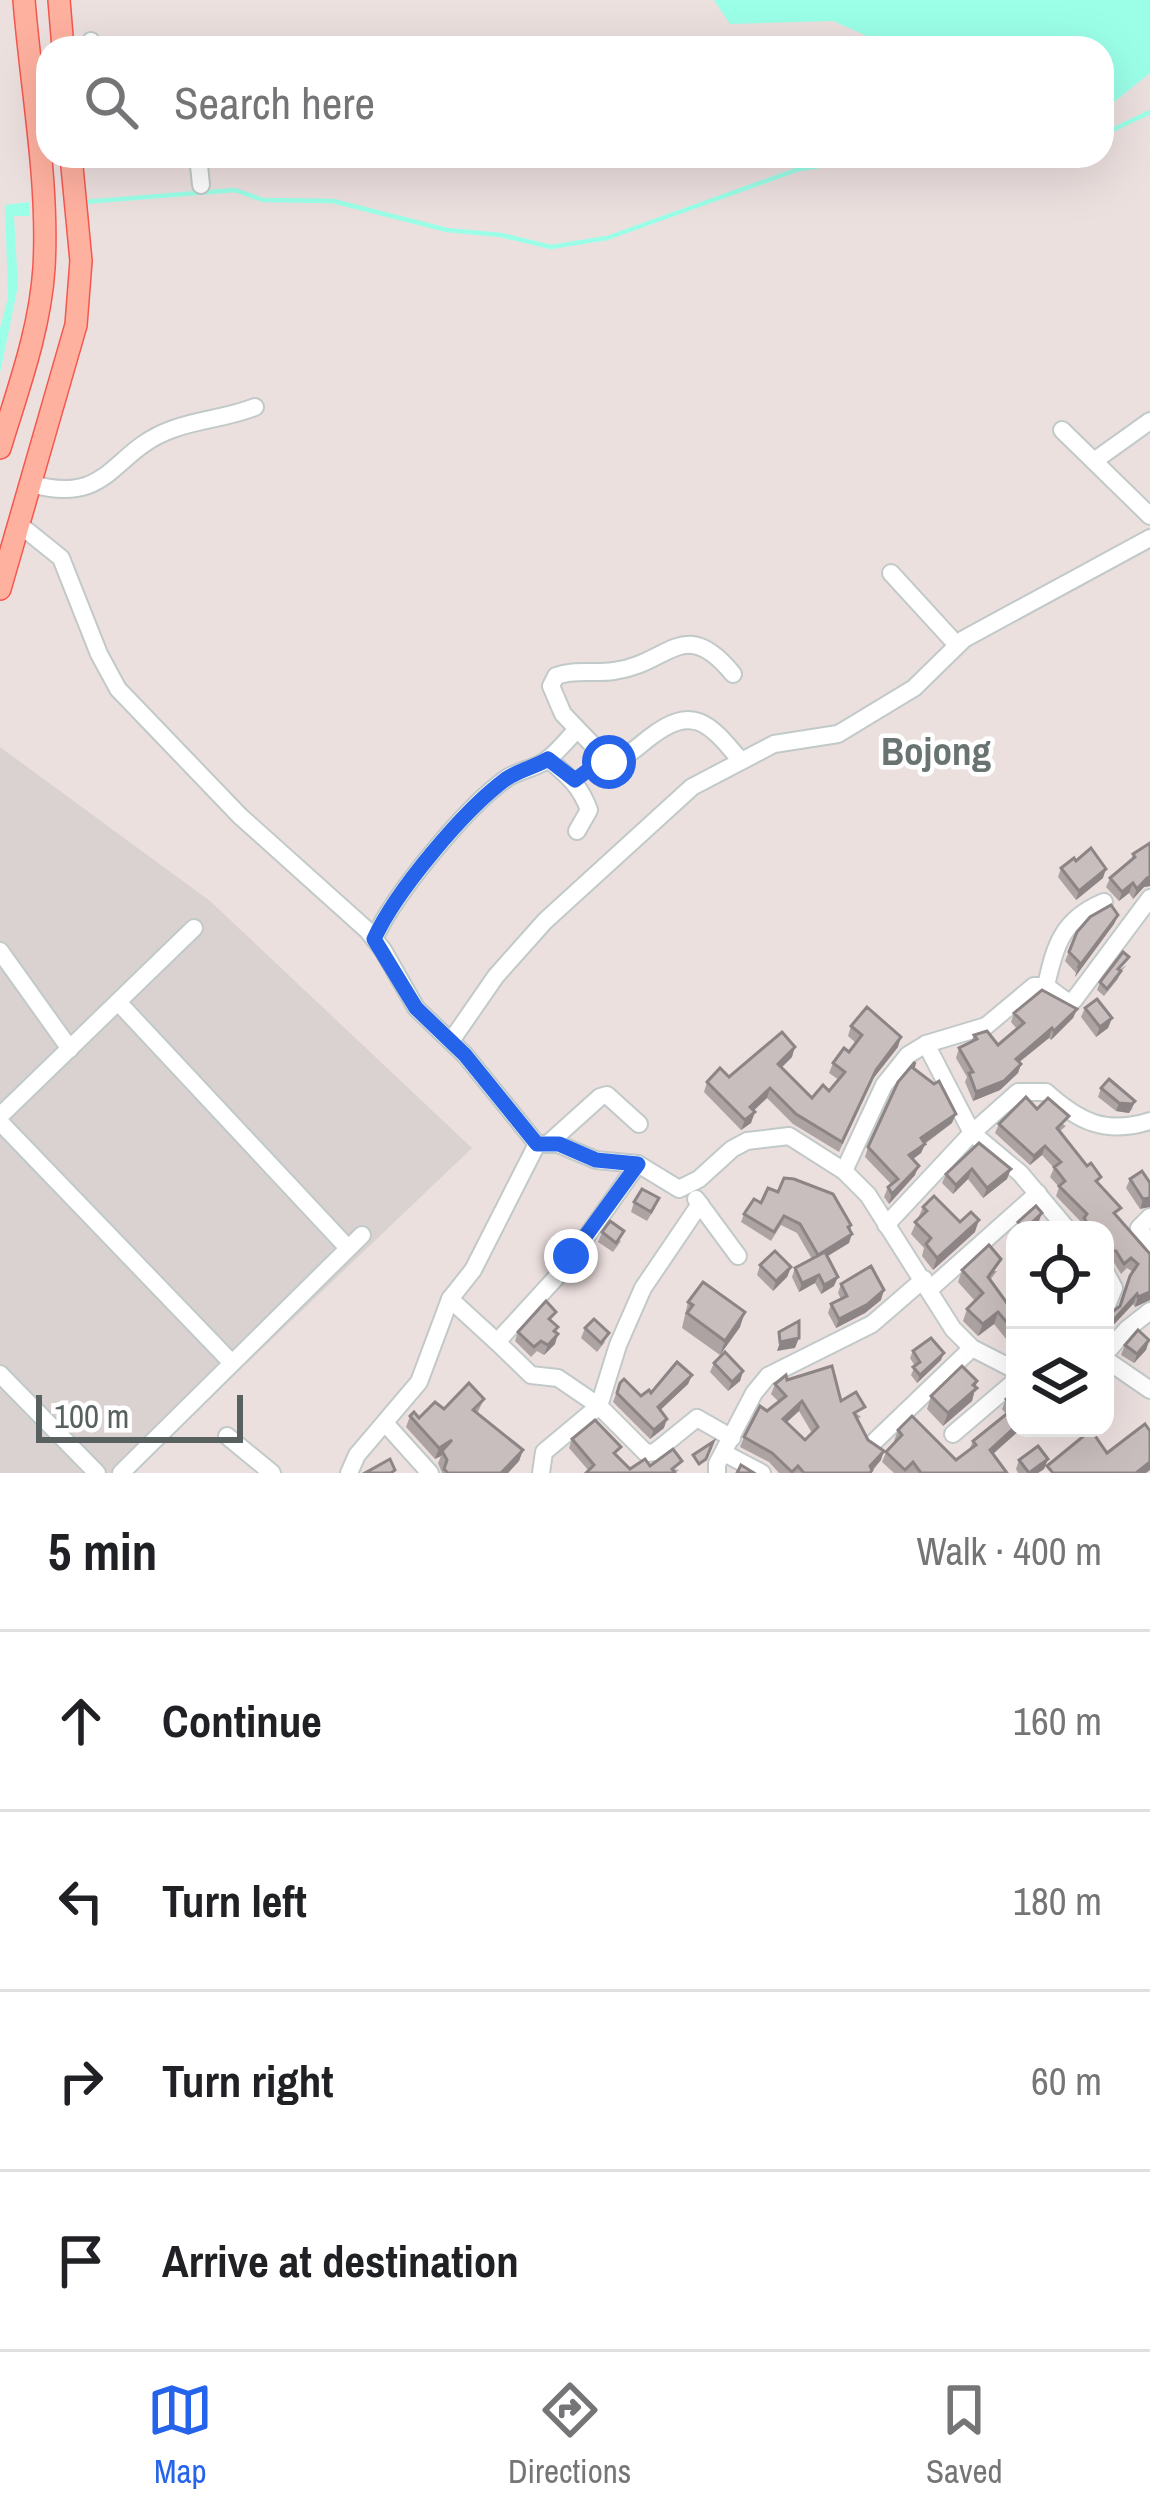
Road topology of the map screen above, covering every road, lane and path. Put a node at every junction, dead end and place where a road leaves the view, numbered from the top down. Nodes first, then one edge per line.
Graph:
1 (24, 0) edge
2 (59, 0) edge
3 (62, 36) edge
4 (36, 137) edge
5 (39, 168) edge
6 (77, 168) edge
7 (199, 168) edge
8 (201, 185) dead end
9 (255, 407) dead end
10 (1150, 421) edge
11 (1062, 430) dead end
12 (0, 448) edge
13 (1094, 461) junction
14 (31, 484) junction
15 (1150, 516) edge
16 (20, 525) junction
17 (1150, 538) edge
18 (891, 573) dead end
19 (0, 589) edge
20 (958, 645) junction
21 (734, 674) dead end
22 (577, 730) junction
23 (548, 759) junction
24 (603, 759) junction
25 (741, 761) junction
26 (575, 780) junction
27 (578, 831) dead end
28 (1104, 902) dead end
29 (1147, 910) edge
30 (194, 928) dead end
31 (374, 939) junction
32 (0, 951) edge
33 (1046, 986) junction
34 (118, 1002) junction
35 (451, 1041) junction
36 (926, 1044) junction
37 (70, 1048) junction
38 (0, 1119) edge
39 (1150, 1121) edge
40 (639, 1124) dead end
41 (972, 1133) junction
42 (544, 1143) junction
43 (638, 1164) junction
44 (844, 1171) junction
45 (689, 1187) junction
46 (1038, 1193) junction
47 (700, 1204) junction
48 (1150, 1217) edge
49 (1061, 1221) edge
50 (886, 1225) junction
51 (1150, 1246) edge
52 (738, 1256) dead end
53 (927, 1284) junction
54 (450, 1299) junction
55 (1150, 1311) edge
56 (497, 1342) junction
57 (1114, 1346) edge
58 (972, 1348) junction
59 (232, 1363) junction
60 (1114, 1364) edge
61 (1006, 1365) edge
62 (0, 1374) edge
63 (1006, 1390) edge
64 (1150, 1390) edge
65 (599, 1406) junction
66 (385, 1423) junction
67 (953, 1434) dead end
68 (227, 1436) dead end
69 (874, 1442) edge
70 (722, 1457) edge
71 (97, 1473) edge
72 (121, 1473) edge
73 (272, 1473) edge
74 (350, 1473) edge
75 (430, 1473) edge
76 (541, 1473) edge
77 (700, 1473) edge
78 (762, 1473) edge

1 - 4 main road
2 - 3 main road
5 - 12 main road
6 - 14 main road
7 - 8 street
9 - 14 street
10 - 13 street
11 - 13 street
13 - 15 street
14 - 16 main road
16 - 19 main road
16 - 31 street
17 - 20 street
18 - 20 street
20 - 25 street
21 - 22 street
22 - 23 street
22 - 24 street
23 - 26 street
23 - 31 street
24 - 25 street
24 - 26 street
25 - 35 street
26 - 27 street
28 - 33 street
29 - 33 street
30 - 34 street
31 - 35 street
32 - 37 street
33 - 36 street
34 - 37 street
34 - 59 street
35 - 42 street
36 - 41 street
36 - 44 street
37 - 38 street
38 - 59 street
39 - 41 street
40 - 42 street
41 - 46 street
41 - 50 street
42 - 43 street
42 - 54 street
43 - 45 street
43 - 56 street
44 - 45 street
44 - 50 street
45 - 47 street
46 - 49 street
46 - 53 street
47 - 52 street
47 - 65 street
48 - 51 street
50 - 53 street
53 - 58 street
53 - 70 street
54 - 56 street
54 - 66 street
55 - 57 street
56 - 65 street
58 - 61 street
58 - 69 street
59 - 72 street
60 - 64 street
62 - 71 street
63 - 67 street
65 - 70 street
65 - 76 street
66 - 74 street
66 - 75 street
68 - 73 street
70 - 77 street
70 - 78 street

